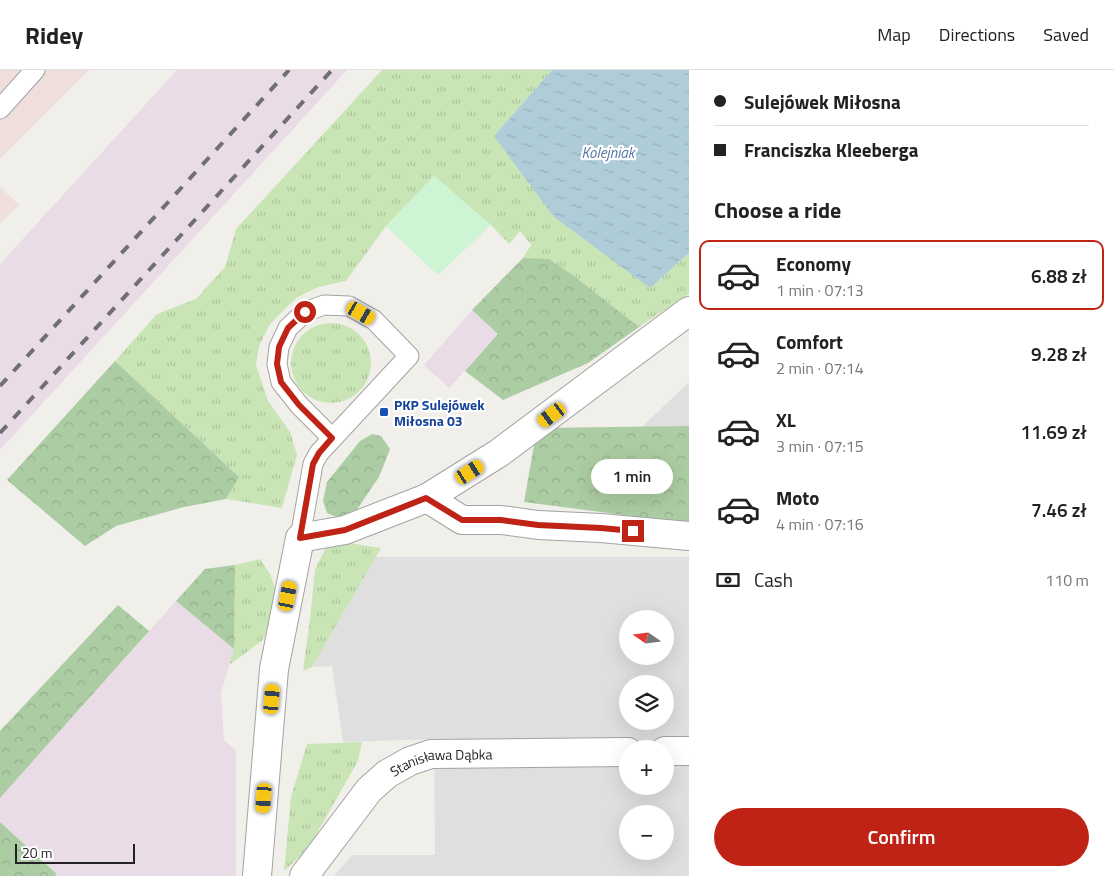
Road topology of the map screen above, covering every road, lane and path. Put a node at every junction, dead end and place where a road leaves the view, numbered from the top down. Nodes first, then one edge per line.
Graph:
1 (35, 70) edge
2 (0, 109) edge
3 (689, 311) edge
4 (332, 438) junction
5 (426, 498) junction
6 (689, 536) edge
7 (300, 538) junction
8 (689, 750) edge
9 (674, 751) edge
10 (619, 752) edge
11 (258, 876) edge
12 (304, 876) edge

1 - 2 lane
3 - 5 street
4 - 4 lane
4 - 7 lane
5 - 6 street
5 - 7 street
7 - 11 street
8 - 9 street
10 - 12 street, Stanisława Dąbka

